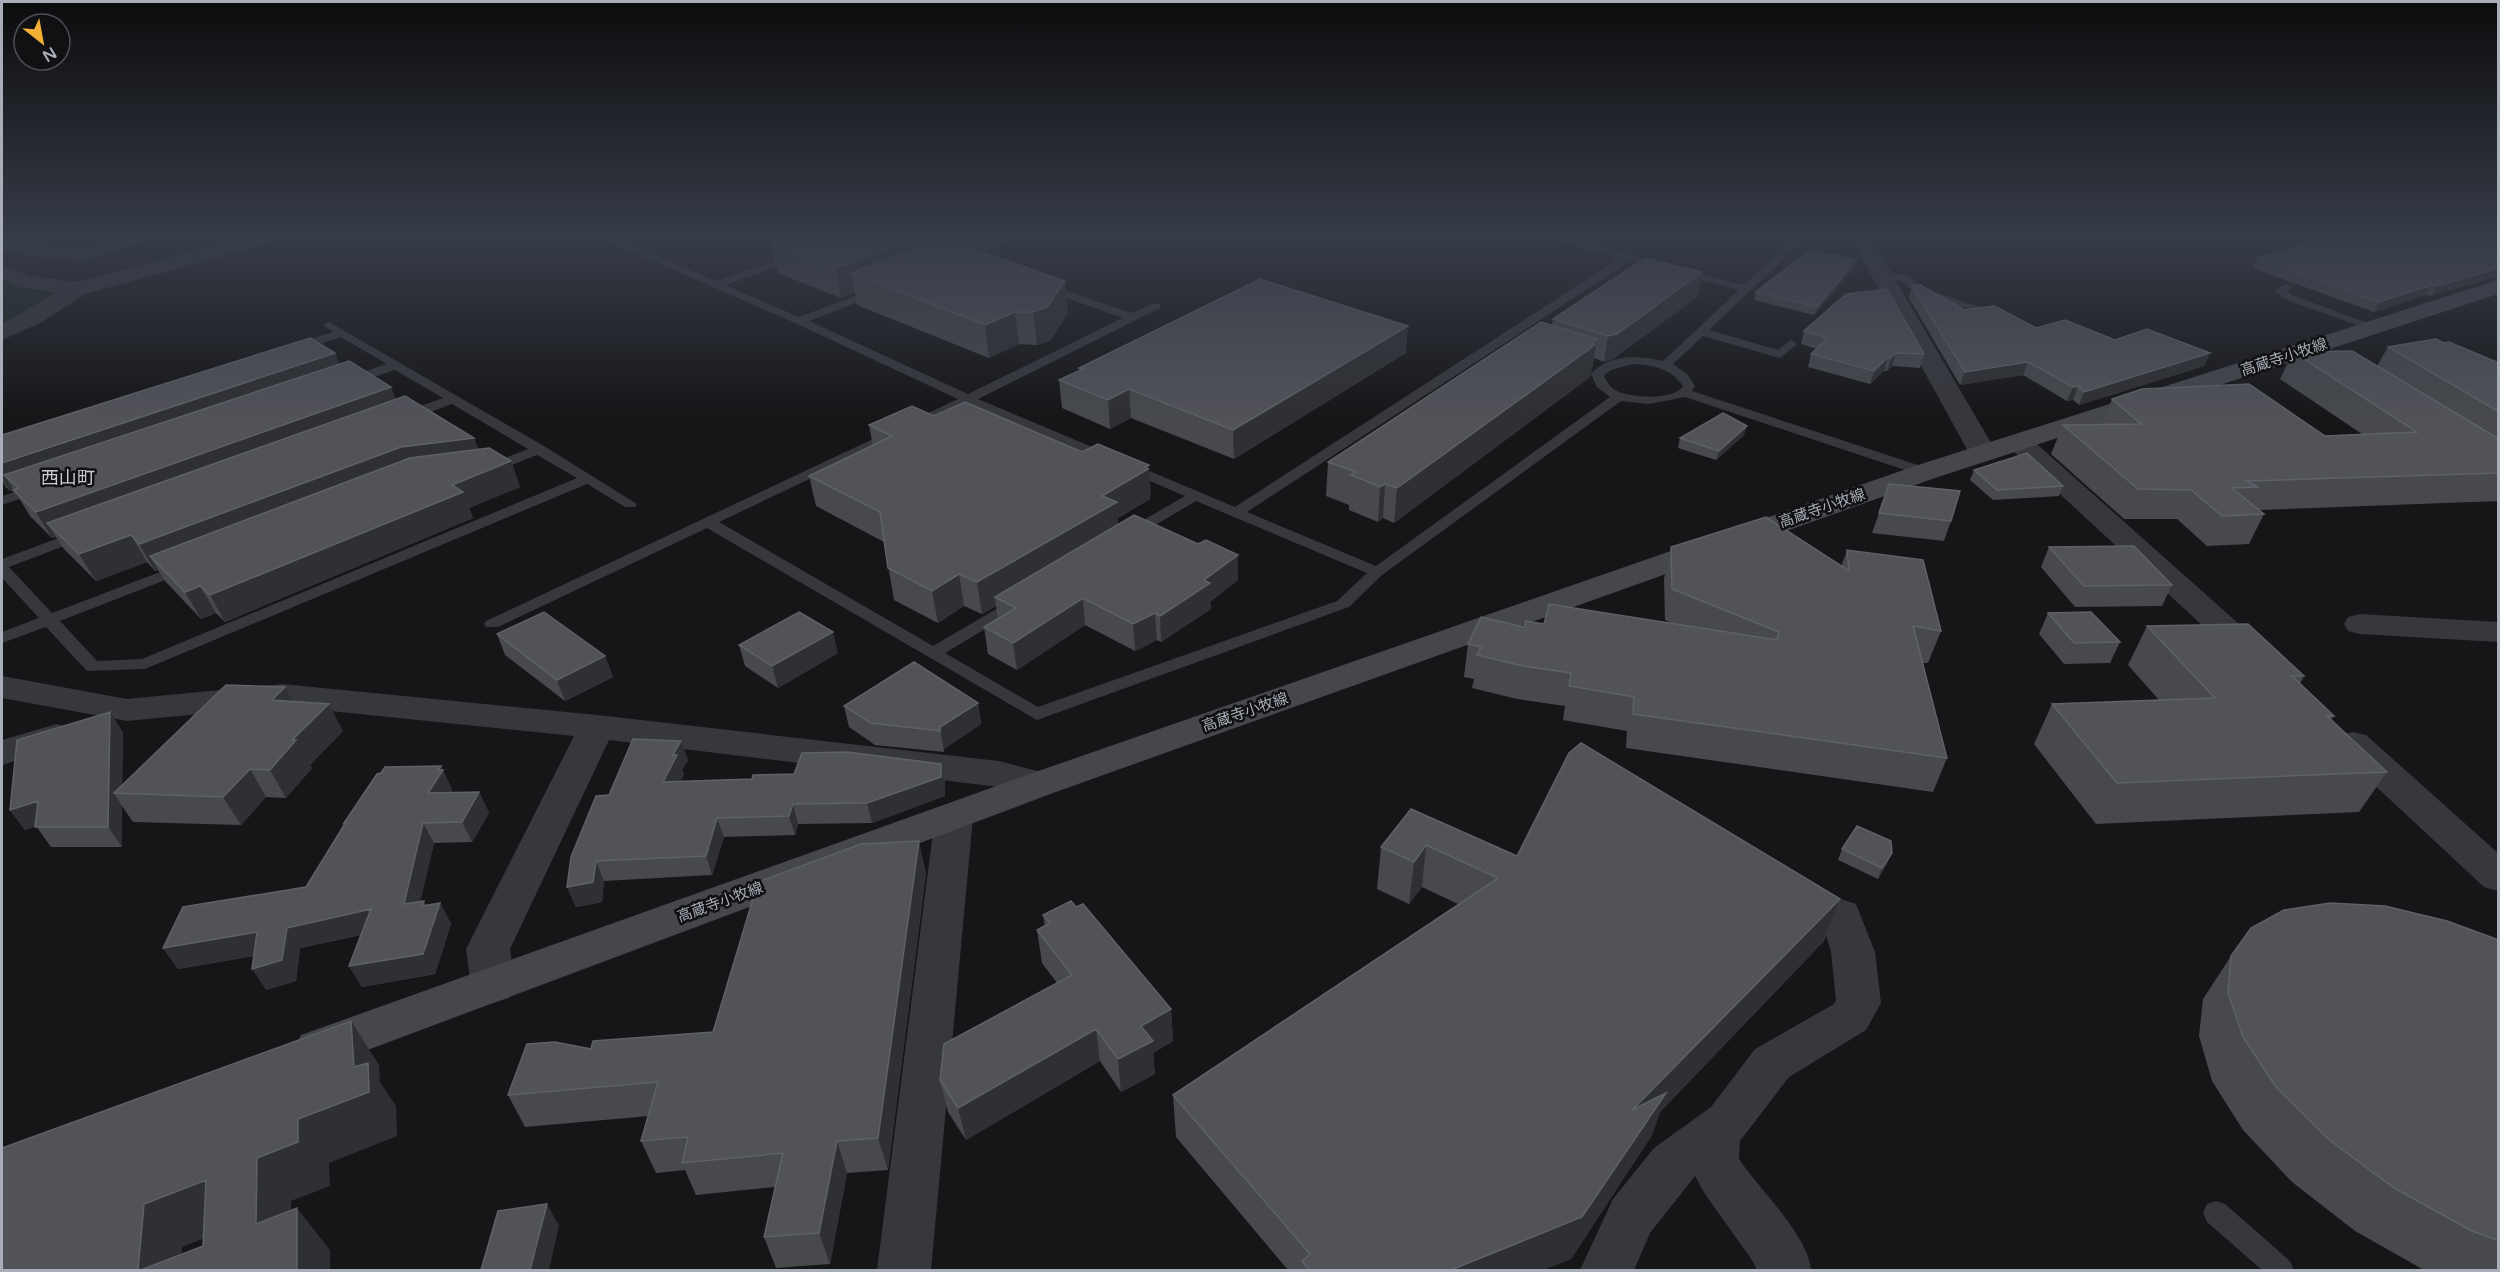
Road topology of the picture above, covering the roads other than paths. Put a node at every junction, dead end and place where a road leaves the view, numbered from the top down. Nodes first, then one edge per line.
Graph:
1 (61, 299) edge
2 (749, 299) edge
3 (856, 299) edge
4 (1081, 299) edge
5 (1569, 299) edge
6 (1733, 299) edge
7 (1896, 299) edge
8 (1932, 299) edge
9 (1948, 299) edge
10 (2295, 299) edge
11 (2461, 299) edge
12 (1156, 306) dead end
13 (1961, 315) edge
14 (1132, 317) junction
15 (2011, 319) edge
16 (799, 321) junction
17 (329, 325) dead end
18 (2375, 327) junction
19 (1699, 332) junction
20 (2, 333) edge
21 (343, 333) junction
22 (1791, 344) dead end
23 (2312, 348) junction
24 (286, 351) edge
25 (397, 365) junction
26 (1664, 366) junction
27 (2341, 366) edge
28 (340, 384) edge
29 (1685, 393) junction
30 (1619, 396) junction
31 (453, 399) junction
32 (968, 399) junction
33 (387, 423) edge
34 (2020, 443) junction
35 (539, 449) junction
36 (1983, 453) junction
37 (470, 471) edge
38 (1925, 472) junction
39 (588, 479) junction
40 (47, 485) edge
41 (1196, 495) junction
42 (2, 501) edge
43 (630, 504) dead end
44 (1238, 512) junction
45 (708, 522) junction
46 (90, 532) edge
47 (1115, 543) edge
48 (2, 564) edge
49 (195, 564) edge
50 (2, 569) edge
51 (1377, 572) junction
52 (1024, 598) edge
53 (50, 620) junction
54 (492, 624) dead end
55 (2360, 624) dead end
56 (2499, 632) edge
57 (2, 638) edge
58 (933, 653) junction
59 (2275, 674) edge
60 (2, 687) edge
61 (127, 710) junction
62 (2328, 721) edge
63 (597, 727) junction
64 (2, 753) edge
65 (1040, 784) junction
66 (954, 817) junction
67 (2497, 874) edge
68 (1841, 915) edge
69 (493, 985) junction
70 (292, 1058) edge
71 (1716, 1131) junction
72 (2216, 1214) dead end
73 (904, 1270) edge
74 (1607, 1270) edge
75 (1784, 1270) edge
76 (2281, 1270) edge

1 - 20 street
2 - 16 lane
3 - 16 lane
4 - 14 lane
5 - 44 lane
6 - 19 lane
7 - 36 street
8 - 13 lane
9 - 15 lane
10 - 18 lane
11 - 18 main road, 高蔵寺小牧線
12 - 14 lane
14 - 32 lane
16 - 32 lane
17 - 21 lane
18 - 23 main road, 高蔵寺小牧線
19 - 22 lane
19 - 26 lane
21 - 24 lane
21 - 25 lane
23 - 27 street
23 - 34 main road, 高蔵寺小牧線
25 - 28 lane
25 - 31 lane
26 - 29 lane
26 - 30 lane
29 - 30 lane
29 - 38 lane
30 - 51 lane
31 - 33 lane
31 - 35 lane
32 - 41 lane
32 - 45 lane
34 - 36 main road, 高蔵寺小牧線
34 - 59 street
35 - 37 lane
35 - 39 lane
36 - 38 main road, 高蔵寺小牧線
38 - 65 main road, 高蔵寺小牧線
39 - 43 lane
39 - 53 lane
40 - 42 lane
41 - 44 lane
41 - 47 lane
44 - 51 lane
45 - 54 lane
45 - 58 lane
46 - 48 lane
49 - 53 lane
50 - 53 lane
51 - 58 lane
52 - 58 lane
53 - 57 lane
55 - 56 street
60 - 61 street
61 - 63 street
61 - 64 street
62 - 67 street
63 - 65 street
63 - 69 street
65 - 66 main road, 高蔵寺小牧線
66 - 69 main road, 高蔵寺小牧線
66 - 73 street
68 - 71 street
69 - 70 main road, 高蔵寺小牧線
71 - 74 street
71 - 75 street
72 - 76 lane

